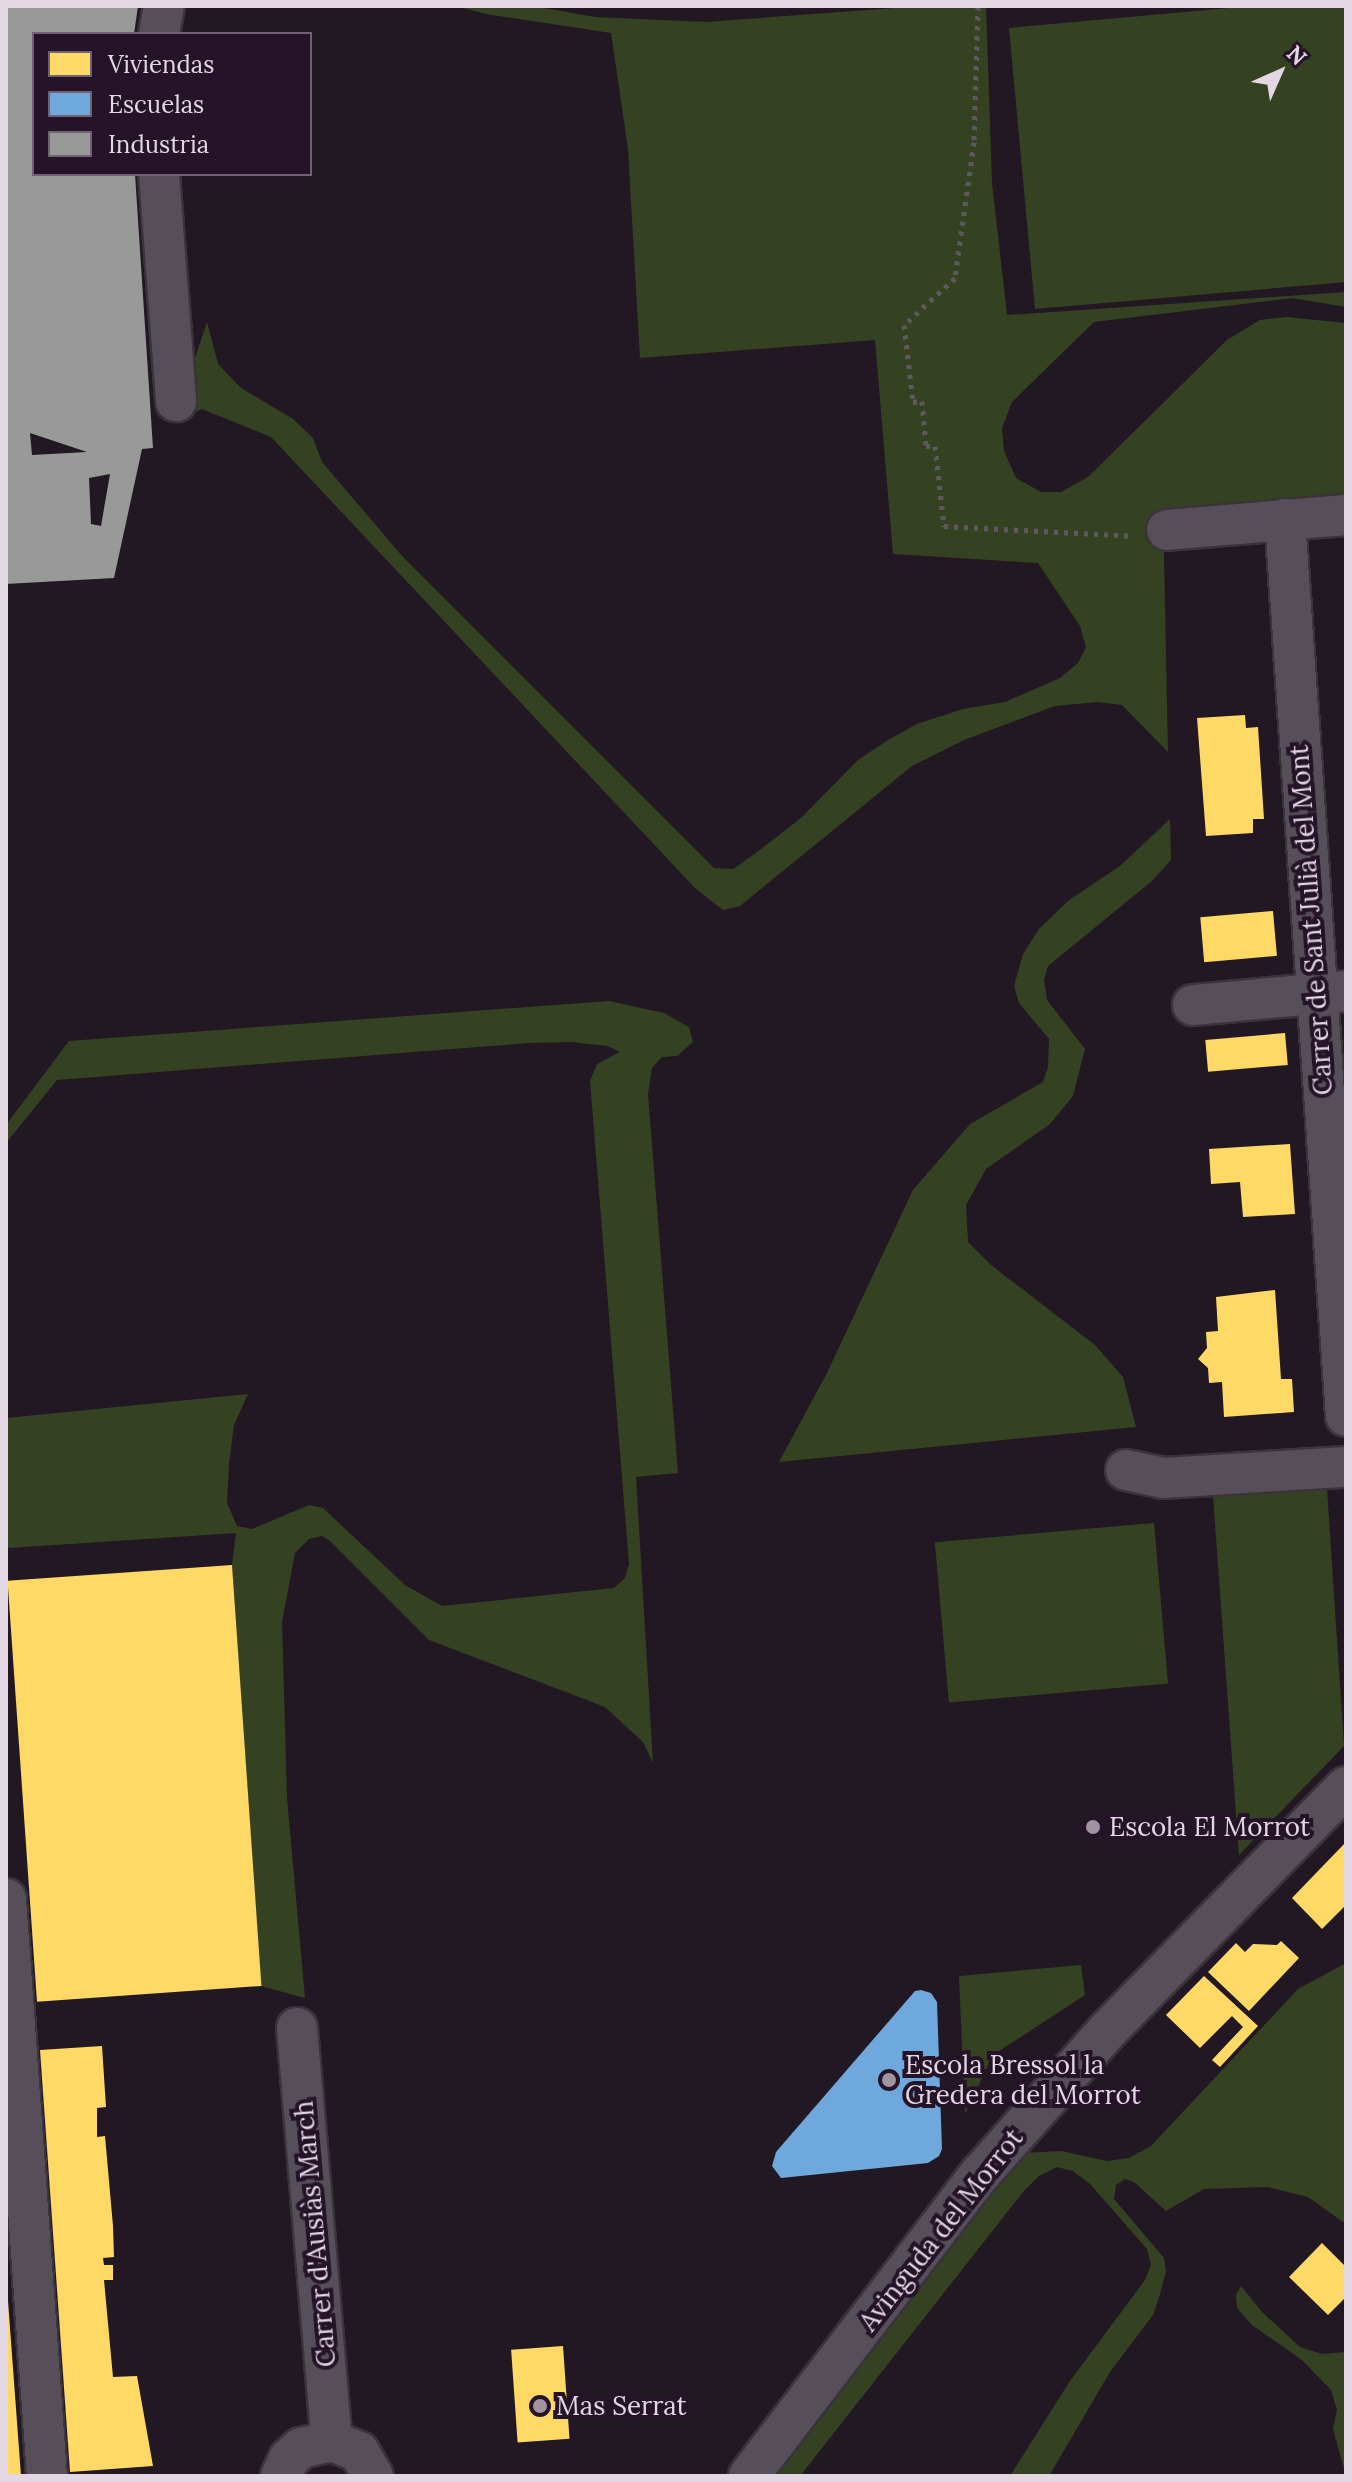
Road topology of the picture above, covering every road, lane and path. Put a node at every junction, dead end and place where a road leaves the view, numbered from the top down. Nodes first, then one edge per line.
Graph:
1 (164, 6) edge
2 (978, 6) edge
3 (159, 32) edge
4 (159, 176) edge
5 (176, 401) dead end
6 (1346, 515) edge
7 (1285, 519) junction
8 (1167, 530) joint
9 (1332, 992) edge
10 (1193, 1005) dead end
11 (1346, 1416) edge
12 (1346, 1467) edge
13 (1126, 1470) dead end
14 (1346, 1787) edge
15 (6, 1899) edge
16 (11, 2026) edge
17 (297, 2028) dead end
18 (332, 2441) junction
19 (47, 2476) edge
20 (281, 2476) edge
21 (373, 2476) edge
22 (749, 2476) edge

1 - 3 street
2 - 8 path
4 - 5 street
6 - 7 street
7 - 8 street
7 - 9 street, Carrer de Sant Julià del Mont
9 - 10 street
9 - 11 street, Carrer de Sant Julià del Mont
12 - 13 street
14 - 22 street, Avinguda del Morrot
15 - 16 street
16 - 19 street
17 - 18 street, Carrer d'Ausiàs March
18 - 20 street
18 - 21 street

